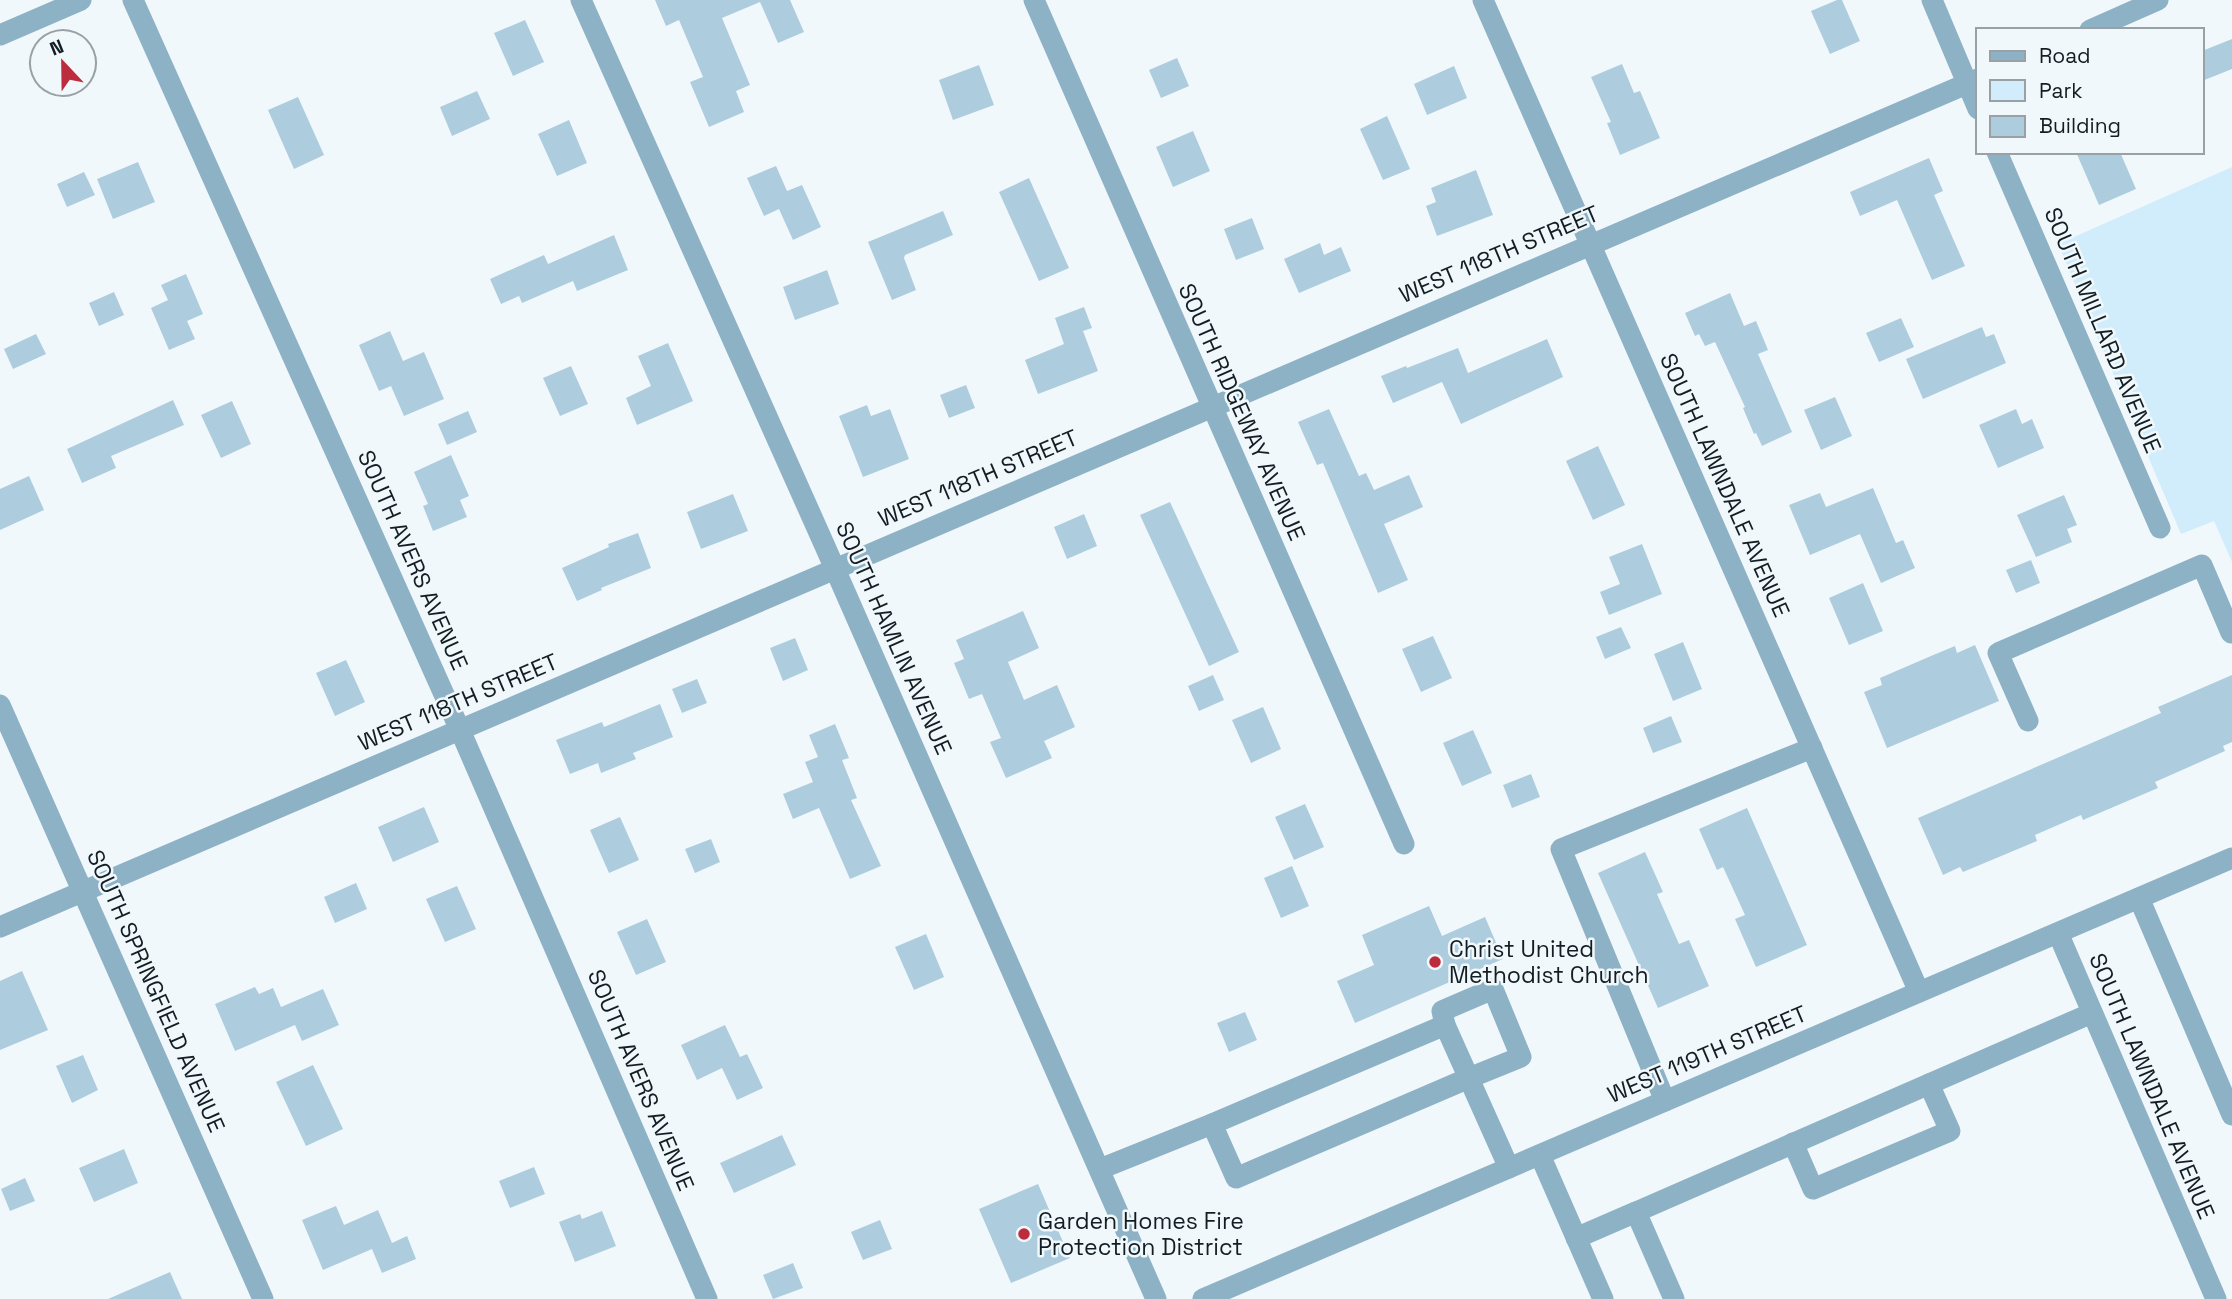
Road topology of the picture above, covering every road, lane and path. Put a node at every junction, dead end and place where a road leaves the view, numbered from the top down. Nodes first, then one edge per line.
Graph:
1 (81, 0) edge
2 (134, 0) edge
3 (581, 0) edge
4 (1034, 0) edge
5 (1483, 0) edge
6 (1932, 0) edge
7 (2158, 0) edge
8 (2095, 28) edge
9 (0, 34) edge
10 (1973, 81) edge
11 (1998, 154) edge
12 (1590, 243) junction
13 (1211, 407) junction
14 (2160, 528) dead end
15 (834, 567) junction
16 (2231, 633) edge
17 (0, 705) edge
18 (2028, 721) dead end
19 (460, 730) junction
20 (1812, 748) junction
21 (1404, 844) dead end
22 (2232, 858) edge
23 (84, 891) junction
24 (2138, 898) junction
25 (0, 927) edge
26 (2058, 933) junction
27 (1919, 992) junction
28 (2091, 1013) junction
29 (1445, 1025) junction
30 (1469, 1078) junction
31 (1929, 1084) junction
32 (1665, 1101) junction
33 (2232, 1115) edge
34 (1212, 1124) junction
35 (1793, 1143) junction
36 (1540, 1155) junction
37 (1509, 1168) junction
38 (1100, 1169) junction
39 (1636, 1212) junction
40 (1576, 1238) junction
41 (263, 1299) edge
42 (707, 1299) edge
43 (1156, 1299) edge
44 (1203, 1299) edge
45 (1603, 1299) edge
46 (1674, 1299) edge
47 (2216, 1299) edge

1 - 9 street
2 - 19 street, SOUTH AVERS AVENUE
3 - 15 street, SOUTH HAMLIN AVENUE
4 - 13 street, SOUTH RIDGEWAY AVENUE
5 - 12 street, SOUTH LAWNDALE AVENUE
6 - 10 street
7 - 8 street
10 - 12 street, WEST 118TH STREET
11 - 14 street, SOUTH MILLARD AVENUE
12 - 13 street, WEST 118TH STREET
12 - 20 street, SOUTH LAWNDALE AVENUE
13 - 15 street, WEST 118TH STREET
13 - 21 street, SOUTH RIDGEWAY AVENUE
15 - 19 street, WEST 118TH STREET
15 - 38 street, SOUTH HAMLIN AVENUE
16 - 18 street
17 - 23 street, SOUTH SPRINGFIELD AVENUE
19 - 23 street, WEST 118TH STREET
19 - 42 street, SOUTH AVERS AVENUE
20 - 27 street, SOUTH LAWNDALE AVENUE
20 - 32 street
22 - 24 street, WEST 119TH STREET
23 - 25 street, WEST 118TH STREET
23 - 41 street, SOUTH SPRINGFIELD AVENUE
24 - 26 street, WEST 119TH STREET
24 - 33 street
26 - 27 street, WEST 119TH STREET
26 - 28 street, SOUTH LAWNDALE AVENUE
27 - 32 street, WEST 119TH STREET
28 - 31 street
28 - 47 street, SOUTH LAWNDALE AVENUE
29 - 30 street
29 - 30 street
29 - 34 street
30 - 34 street
30 - 37 street
31 - 35 street
31 - 35 street
32 - 36 street, WEST 119TH STREET
34 - 38 street
35 - 39 street
36 - 37 street, WEST 119TH STREET
36 - 40 street
37 - 44 street, WEST 119TH STREET
38 - 43 street, SOUTH HAMLIN AVENUE
39 - 40 street
39 - 46 street
40 - 45 street

